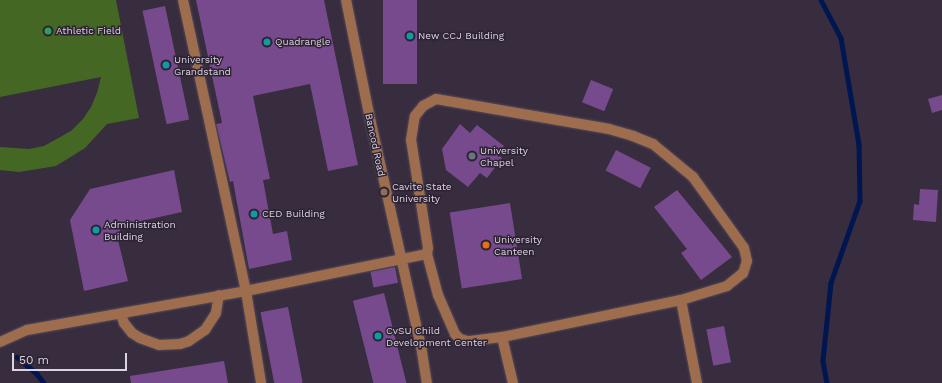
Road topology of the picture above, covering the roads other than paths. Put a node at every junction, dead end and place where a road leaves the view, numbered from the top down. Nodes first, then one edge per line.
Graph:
1 (183, 0) edge
2 (346, 0) edge
3 (427, 254) junction
4 (401, 260) junction
5 (246, 291) junction
6 (219, 295) junction
7 (681, 300) junction
8 (121, 314) junction
9 (502, 337) junction
10 (0, 342) edge
11 (261, 383) edge
12 (427, 383) edge
13 (513, 383) edge
14 (698, 383) edge

1 - 5 street
2 - 4 street, Bancod Road
3 - 4 street
3 - 7 street
3 - 9 street
4 - 5 street
4 - 12 street, Bancod Road
5 - 6 street
5 - 11 street
6 - 8 street
6 - 8 street
7 - 9 street
7 - 14 street
8 - 10 street
9 - 13 street

